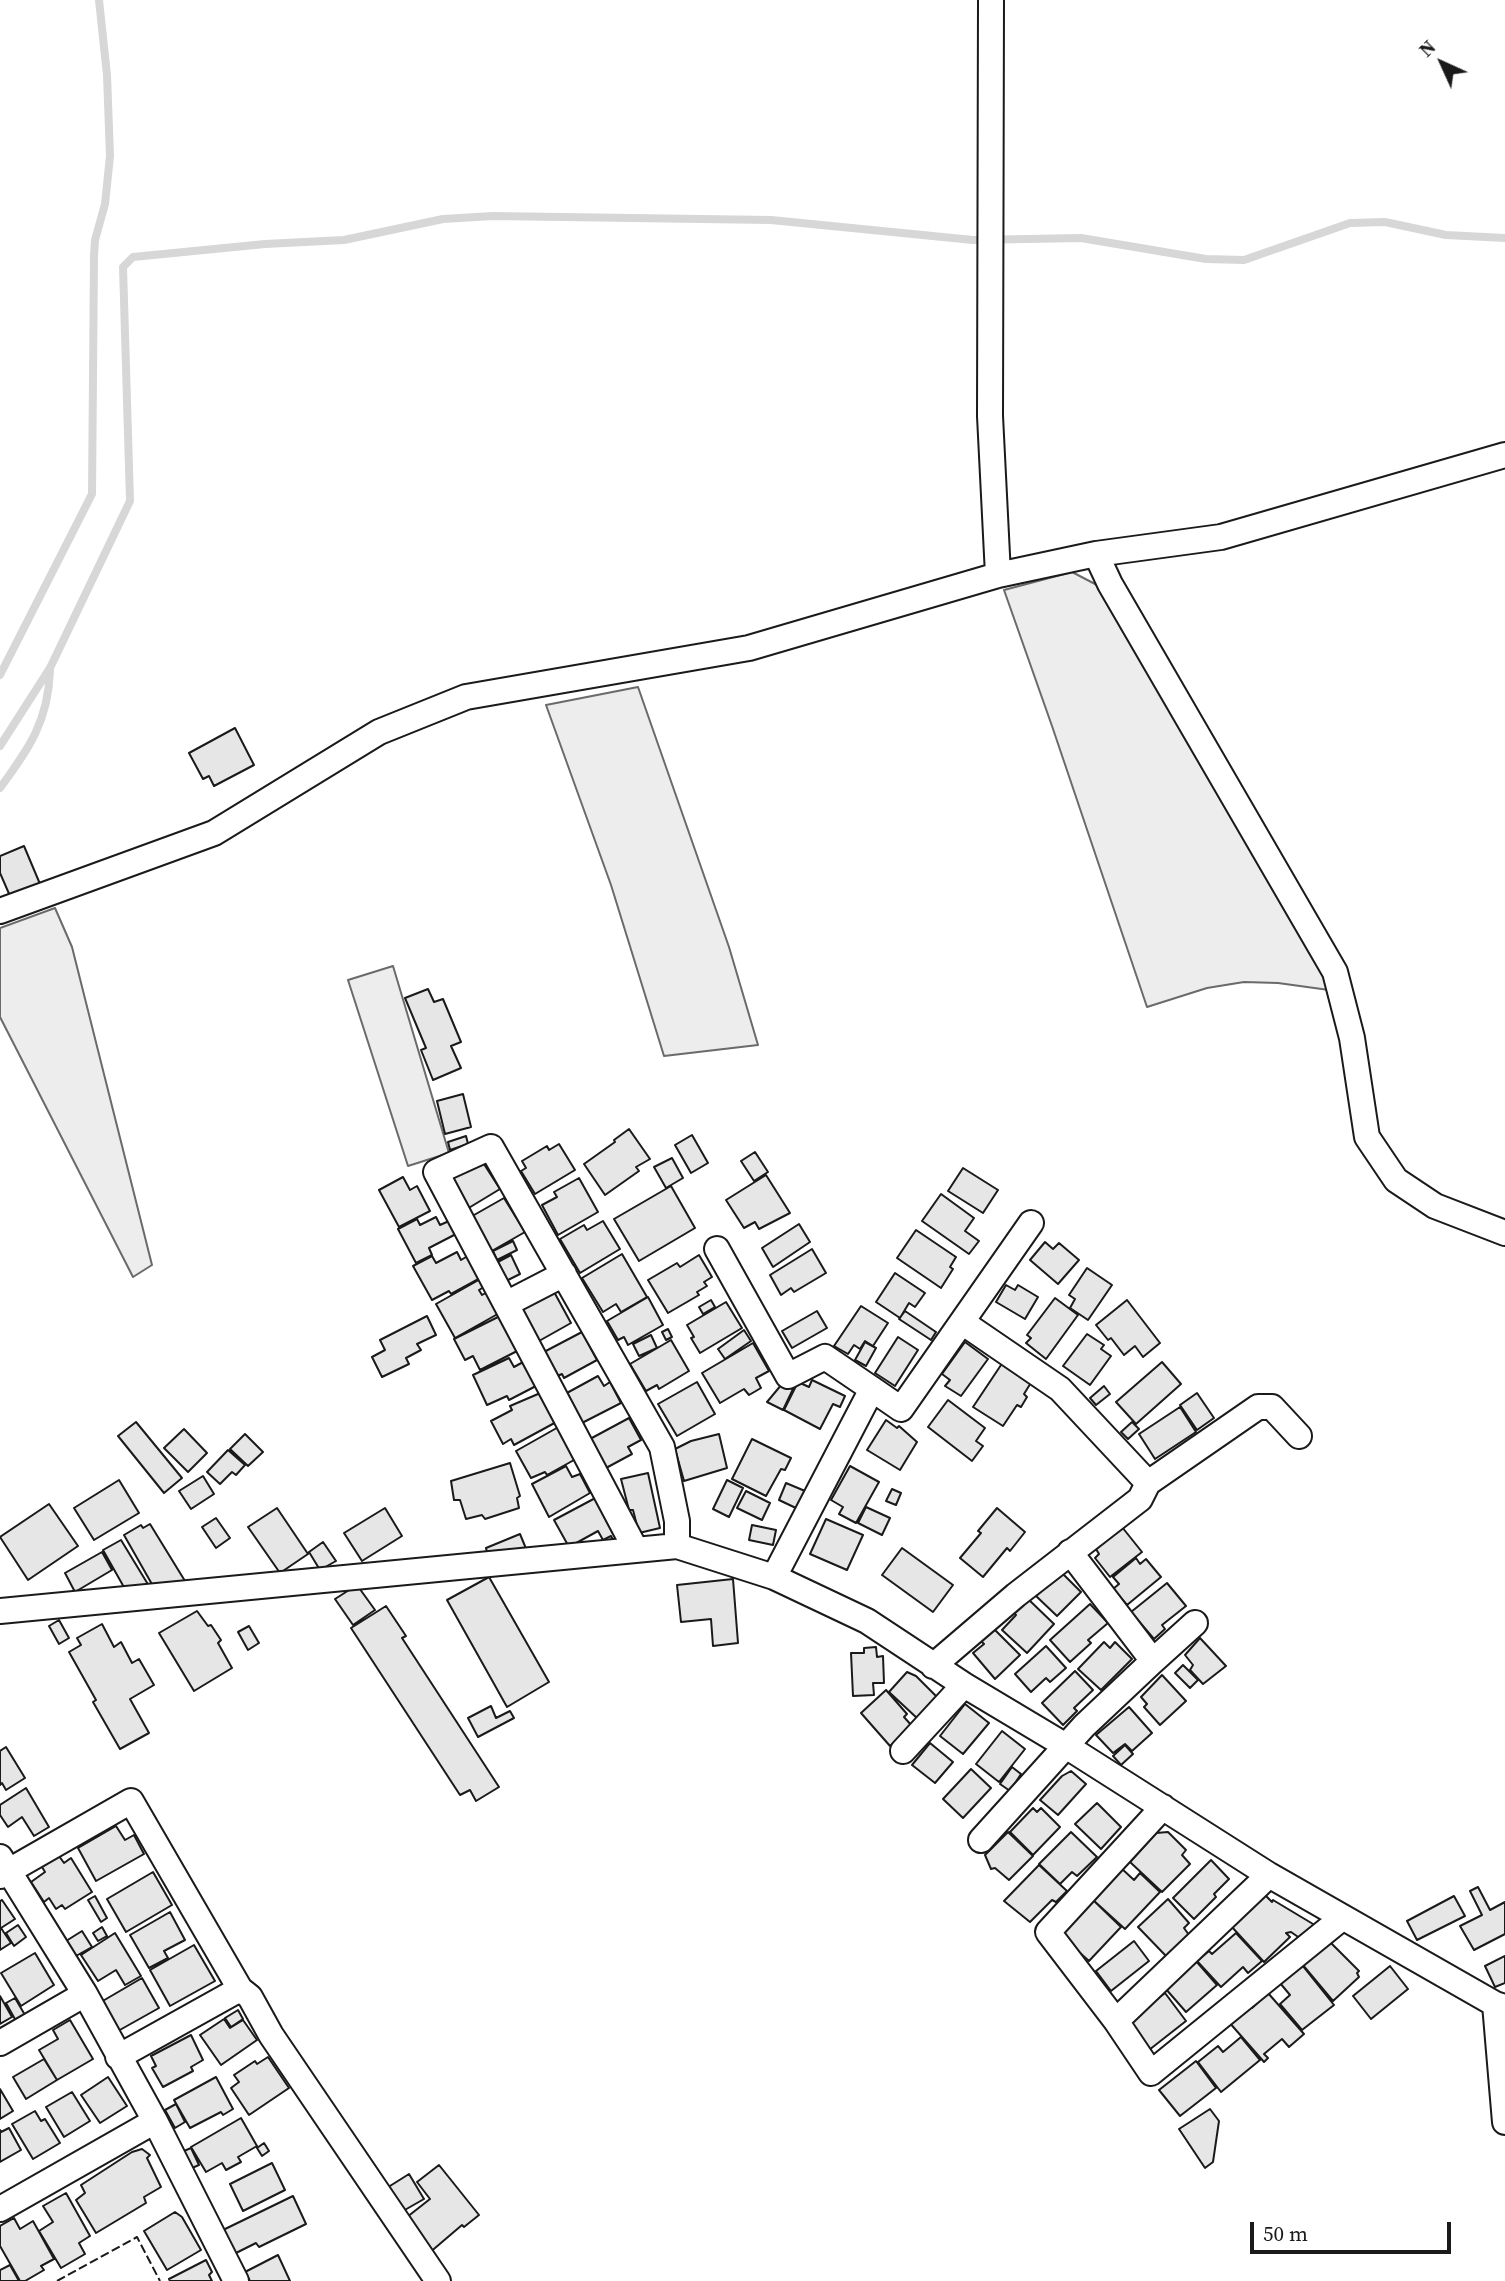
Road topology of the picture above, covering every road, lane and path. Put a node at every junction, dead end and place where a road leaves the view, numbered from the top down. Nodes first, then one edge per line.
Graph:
1 (991, 0) edge
2 (1505, 455) edge
3 (1096, 554) junction
4 (998, 575) junction
5 (0, 911) edge
6 (1031, 1223) dead end
7 (1505, 1233) edge
8 (717, 1250) dead end
9 (564, 1274) junction
10 (506, 1304) junction
11 (962, 1322) junction
12 (872, 1389) junction
13 (1299, 1436) dead end
14 (1148, 1483) junction
15 (677, 1546) junction
16 (636, 1550) junction
17 (1070, 1552) junction
18 (774, 1577) junction
19 (0, 1611) edge
20 (1195, 1623) dead end
21 (1153, 1661) junction
22 (933, 1665) junction
23 (964, 1685) junction
24 (1066, 1746) junction
25 (903, 1751) dead end
26 (1164, 1807) junction
27 (981, 1840) dead end
28 (3, 1868) edge
29 (1269, 1875) junction
30 (1342, 1918) junction
31 (240, 1989) junction
32 (85, 1994) junction
33 (1500, 2006) edge
34 (1116, 2021) junction
35 (0, 2043) edge
36 (118, 2057) junction
37 (155, 2121) junction
38 (1505, 2122) edge
39 (0, 2209) edge
40 (236, 2281) edge
41 (438, 2281) edge

1 - 4 street
2 - 3 street
3 - 4 street
3 - 7 street
4 - 5 street
6 - 11 street
8 - 12 street
9 - 10 street
9 - 10 street
9 - 15 street
10 - 16 street
11 - 12 street
11 - 14 street
12 - 18 street
13 - 14 street
14 - 17 street
15 - 16 street
15 - 18 street
16 - 19 street
17 - 21 street
17 - 22 street
18 - 22 street
20 - 21 street
21 - 24 street
22 - 23 street
23 - 24 street
23 - 25 street
24 - 26 street
24 - 27 street
26 - 29 street
26 - 34 street
28 - 31 street
28 - 32 street
29 - 30 street
29 - 34 street
30 - 33 street
30 - 34 street
31 - 36 street
31 - 41 street
32 - 35 street
32 - 36 street
33 - 38 street
36 - 37 street
37 - 39 street
37 - 40 street

